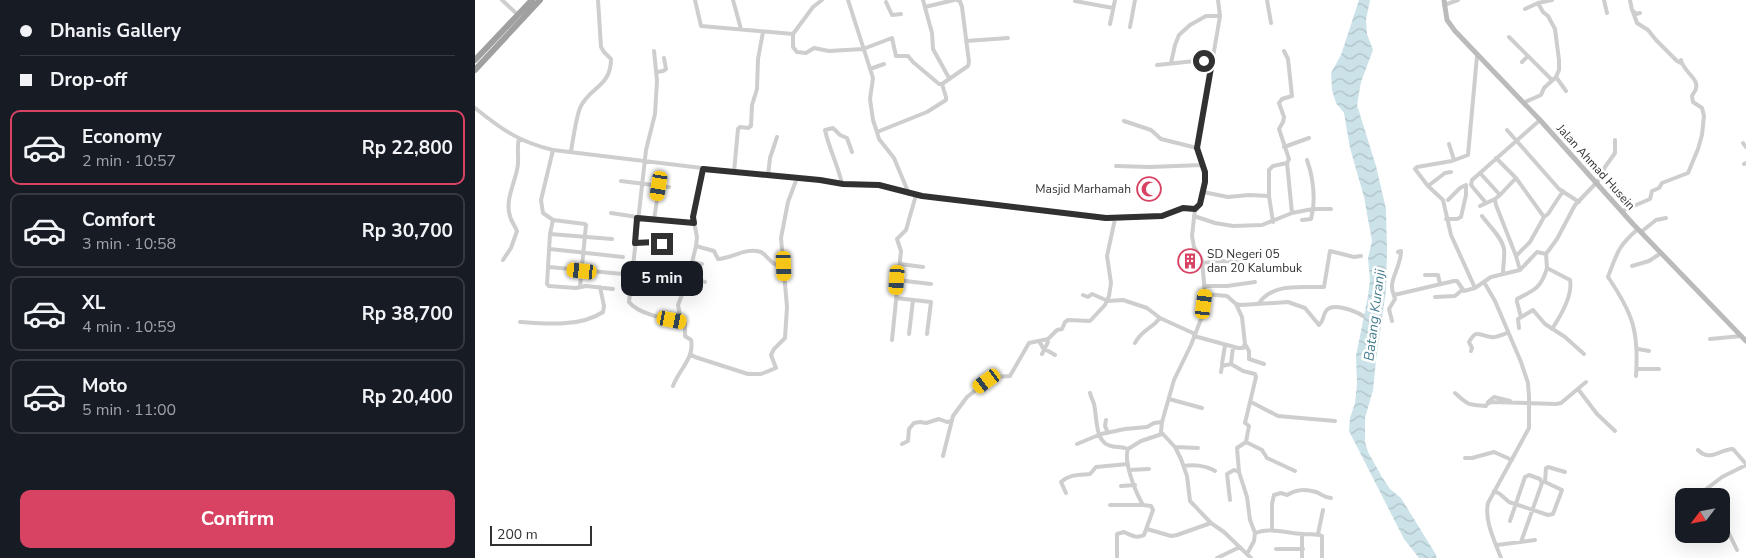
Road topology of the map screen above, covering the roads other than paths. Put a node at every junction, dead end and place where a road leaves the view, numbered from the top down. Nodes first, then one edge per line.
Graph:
1 (502, 0) edge
2 (532, 0) edge
3 (540, 0) edge
4 (598, 0) edge
5 (695, 0) edge
6 (733, 0) edge
7 (821, 0) edge
8 (848, 0) edge
9 (923, 0) edge
10 (956, 0) edge
11 (1075, 0) edge
12 (1115, 0) edge
13 (1135, 0) edge
14 (1267, 0) edge
15 (1458, 0) edge
16 (1552, 0) edge
17 (1604, 0) edge
18 (1630, 0) edge
19 (887, 1) edge
20 (1219, 1) edge
21 (1096, 2) edge
22 (1444, 3) edge
23 (1538, 3) junction
24 (925, 7) junction
25 (1113, 8) junction
26 (1525, 9) dead end
27 (1633, 12) junction
28 (1607, 13) dead end
29 (1640, 13) dead end
30 (901, 14) dead end
31 (518, 15) junction
32 (1220, 16) junction
33 (1271, 23) dead end
34 (1110, 24) dead end
35 (1130, 27) dead end
36 (741, 29) junction
37 (763, 32) junction
38 (793, 34) junction
39 (1509, 37) dead end
40 (1008, 38) dead end
41 (966, 41) junction
42 (863, 50) junction
43 (654, 51) dead end
44 (1284, 51) dead end
45 (1477, 56) junction
46 (1528, 56) junction
47 (664, 58) dead end
48 (475, 60) edge
49 (1212, 62) junction
50 (1522, 62) dead end
51 (1171, 63) junction
52 (884, 64) dead end
53 (1157, 65) dead end
54 (870, 69) junction
55 (475, 70) edge
56 (657, 72) junction
57 (949, 78) junction
58 (1554, 78) junction
59 (942, 84) junction
60 (1566, 91) dead end
61 (1523, 103) junction
62 (475, 108) edge
63 (1541, 120) junction
64 (1124, 121) dead end
65 (1507, 130) dead end
66 (877, 132) junction
67 (777, 137) dead end
68 (1309, 138) dead end
69 (519, 139) junction
70 (1615, 140) dead end
71 (1516, 141) junction
72 (1449, 144) dead end
73 (1284, 146) junction
74 (1197, 148) junction
75 (553, 150) junction
76 (571, 151) junction
77 (852, 152) dead end
78 (1496, 158) junction
79 (1307, 160) dead end
80 (1454, 160) junction
81 (645, 161) junction
82 (1287, 163) junction
83 (1202, 164) junction
84 (1116, 166) dead end
85 (703, 169) junction
86 (734, 172) junction
87 (1451, 172) dead end
88 (1480, 173) junction
89 (768, 176) junction
90 (797, 178) junction
91 (1516, 178) junction
92 (621, 181) dead end
93 (642, 183) junction
94 (1471, 183) junction
95 (843, 184) junction
96 (1597, 184) junction
97 (1465, 185) junction
98 (659, 186) junction
99 (1428, 186) junction
100 (669, 187) dead end
101 (1563, 191) junction
102 (1203, 192) junction
103 (909, 194) junction
104 (916, 195) junction
105 (1500, 195) junction
106 (1269, 196) junction
107 (1495, 199) junction
108 (1448, 200) dead end
109 (1486, 202) junction
110 (1579, 202) junction
111 (1480, 206) dead end
112 (1195, 209) junction
113 (1313, 209) junction
114 (1331, 209) dead end
115 (1622, 211) junction
116 (611, 213) dead end
117 (1292, 214) junction
118 (1194, 216) junction
119 (1482, 216) dead end
120 (1545, 217) junction
121 (637, 218) junction
122 (1667, 218) dead end
123 (1115, 219) junction
124 (1446, 219) junction
125 (553, 220) junction
126 (654, 220) junction
127 (1302, 220) dead end
128 (1273, 222) junction
129 (694, 223) junction
130 (1640, 230) junction
131 (550, 234) junction
132 (585, 237) junction
133 (612, 240) dead end
134 (635, 243) junction
135 (696, 246) junction
136 (550, 249) junction
137 (1397, 252) dead end
138 (584, 253) junction
139 (1661, 253) junction
140 (664, 254) dead end
141 (1546, 254) junction
142 (1361, 256) dead end
143 (1516, 256) junction
144 (623, 257) dead end
145 (503, 260) dead end
146 (692, 262) junction
147 (1248, 262) dead end
148 (1202, 263) junction
149 (702, 264) dead end
150 (900, 264) junction
151 (784, 266) junction
152 (1632, 266) dead end
153 (549, 267) junction
154 (923, 267) dead end
155 (1547, 268) junction
156 (1520, 270) junction
157 (582, 271) junction
158 (1503, 273) junction
159 (633, 275) junction
160 (1425, 275) dead end
161 (688, 279) junction
162 (897, 280) junction
163 (705, 282) dead end
164 (1255, 282) dead end
165 (1484, 282) junction
166 (931, 284) dead end
167 (1440, 284) junction
168 (1205, 286) junction
169 (580, 287) junction
170 (599, 288) junction
171 (1475, 288) junction
172 (613, 289) dead end
173 (1462, 290) junction
174 (1205, 294) junction
175 (1083, 295) dead end
176 (1394, 295) junction
177 (1435, 297) dead end
178 (896, 298) junction
179 (913, 300) junction
180 (1108, 301) junction
181 (1259, 303) junction
182 (1236, 304) junction
183 (1363, 316) dead end
184 (1521, 317) junction
185 (1160, 318) junction
186 (1392, 321) dead end
187 (521, 322) dead end
188 (684, 322) junction
189 (1519, 328) dead end
190 (1552, 329) junction
191 (1507, 333) junction
192 (909, 334) dead end
193 (927, 334) dead end
194 (1195, 335) junction
195 (1741, 336) junction
196 (1710, 339) dead end
197 (891, 340) dead end
198 (1039, 340) junction
199 (1746, 341) edge
200 (1048, 342) dead end
201 (1135, 342) dead end
202 (1245, 344) junction
203 (1225, 345) junction
204 (1233, 347) junction
205 (1045, 349) junction
206 (1638, 349) junction
207 (1471, 351) dead end
208 (1649, 351) dead end
209 (690, 354) junction
210 (1042, 354) dead end
211 (1584, 354) dead end
212 (1055, 355) dead end
213 (1222, 364) dead end
214 (1231, 364) junction
215 (1264, 364) dead end
216 (1637, 369) junction
217 (1659, 369) dead end
218 (1221, 372) dead end
219 (1636, 376) dead end
220 (1586, 382) dead end
221 (673, 386) dead end
222 (1578, 389) junction
223 (1455, 392) dead end
224 (1090, 393) dead end
225 (1169, 399) junction
226 (1251, 402) junction
227 (1528, 404) junction
228 (1203, 408) dead end
229 (1105, 420) dead end
230 (952, 421) junction
231 (1335, 421) dead end
232 (1162, 422) junction
233 (1615, 431) dead end
234 (1108, 433) junction
235 (1101, 434) junction
236 (1162, 434) junction
237 (1246, 442) junction
238 (902, 444) dead end
239 (1077, 444) dead end
240 (1175, 447) junction
241 (1198, 448) dead end
242 (1128, 449) junction
243 (1698, 450) dead end
244 (943, 456) dead end
245 (1465, 458) dead end
246 (1512, 460) junction
247 (1128, 464) junction
248 (1746, 465) edge
249 (1184, 466) junction
250 (1149, 469) dead end
251 (1129, 470) junction
252 (1295, 470) dead end
253 (1215, 471) dead end
254 (1239, 472) junction
255 (1565, 472) dead end
256 (1135, 485) junction
257 (1121, 486) dead end
258 (1708, 488) edge
259 (1494, 491) junction
260 (1066, 493) dead end
261 (1331, 498) dead end
262 (1230, 500) dead end
263 (1143, 504) junction
264 (1516, 504) junction
265 (1110, 505) dead end
266 (1533, 509) junction
267 (1323, 510) dead end
268 (1510, 521) dead end
269 (1211, 523) junction
270 (1147, 529) junction
271 (1272, 530) junction
272 (1255, 533) junction
273 (1302, 534) junction
274 (1318, 534) junction
275 (1730, 536) edge
276 (1535, 540) dead end
277 (1521, 542) junction
278 (1497, 545) junction
279 (1239, 547) junction
280 (1303, 549) junction
281 (1276, 550) dead end
282 (1737, 550) dead end
283 (1249, 556) edge
284 (1117, 558) edge
285 (1217, 558) edge
286 (1302, 558) edge
287 (1322, 558) edge
288 (1501, 558) edge

1 - 31 street
2 - 31 highway
3 - 55 highway
4 - 76 street
5 - 36 street
6 - 36 street
7 - 38 street
8 - 42 street
9 - 24 street
10 - 24 street
10 - 41 street
11 - 21 street
12 - 25 street
13 - 35 street
14 - 33 street
15 - 22 street
16 - 23 street
17 - 28 street
18 - 27 street
19 - 30 street
20 - 32 street
21 - 25 street
22 - 45 main road, Jalan Ahmad Husein
23 - 26 street
23 - 58 street
24 - 57 street
25 - 34 street
27 - 29 street
27 - 115 street
31 - 48 highway
32 - 49 street
32 - 51 street
36 - 37 street
37 - 38 street
37 - 86 street
38 - 42 street
39 - 46 street
40 - 41 street
41 - 57 street
42 - 54 street
42 - 59 street
43 - 56 street
44 - 73 street
45 - 61 main road, Jalan Ahmad Husein
45 - 80 street
46 - 50 street
46 - 58 street
47 - 56 street
49 - 51 street
49 - 74 street
51 - 53 street
52 - 54 street
54 - 66 street
56 - 81 street
57 - 59 street
58 - 60 street
58 - 61 street
59 - 66 street
61 - 63 main road, Jalan Ahmad Husein
62 - 69 street
63 - 71 street
63 - 96 main road, Jalan Ahmad Husein
64 - 74 street
65 - 71 street
66 - 103 street
67 - 89 street
68 - 73 street
69 - 75 street
69 - 145 street
70 - 96 street
71 - 78 street
71 - 101 street
72 - 80 street
73 - 82 street
74 - 83 street
75 - 76 street
75 - 125 street
76 - 81 street
77 - 95 street
78 - 88 street
78 - 91 street
79 - 113 street
80 - 99 street
81 - 85 street
81 - 93 street
82 - 106 street
82 - 117 street
83 - 84 street
83 - 102 street
85 - 86 street
85 - 129 street
86 - 89 street
87 - 99 street
88 - 94 street
88 - 105 street
89 - 90 street
90 - 95 street
90 - 151 street
91 - 105 street
91 - 120 street
92 - 93 street
93 - 98 street
93 - 121 street
94 - 97 street
94 - 109 street
95 - 103 street
96 - 110 street
96 - 115 main road, Jalan Ahmad Husein
97 - 108 street
97 - 124 street
98 - 100 street
98 - 126 street
99 - 124 street
101 - 110 street
101 - 120 street
102 - 106 street
102 - 112 street
103 - 104 street
104 - 123 street
104 - 150 street
105 - 107 street
106 - 128 street
107 - 109 street
107 - 143 street
109 - 111 street
110 - 141 street
112 - 118 street
112 - 123 street
113 - 114 street
113 - 117 street
113 - 127 street
115 - 130 main road, Jalan Ahmad Husein
116 - 121 street
117 - 128 street
118 - 128 street
118 - 148 street
119 - 158 street
120 - 143 street
121 - 126 street
121 - 134 street
122 - 130 street
123 - 180 street
124 - 171 street
125 - 131 street
125 - 132 street
126 - 129 street
129 - 135 street
130 - 139 main road, Jalan Ahmad Husein
130 - 206 street
131 - 132 street
131 - 136 street
132 - 133 street
132 - 138 street
134 - 140 street
134 - 159 street
135 - 146 street
135 - 151 street
136 - 138 street
136 - 153 street
137 - 176 street
138 - 144 street
138 - 157 street
139 - 152 street
139 - 195 main road, Jalan Ahmad Husein
141 - 155 street
141 - 156 street
142 - 181 street
143 - 156 street
146 - 149 street
146 - 161 street
147 - 148 street
148 - 168 street
150 - 154 street
150 - 162 street
151 - 209 street
153 - 157 street
153 - 169 street
155 - 184 street
155 - 190 street
156 - 158 street
157 - 159 street
157 - 169 street
158 - 165 street
159 - 188 street
160 - 167 street
161 - 163 street
161 - 188 street
162 - 166 street
162 - 178 street
164 - 168 street
165 - 171 street
165 - 191 street
167 - 173 street
167 - 176 street
168 - 174 street
169 - 170 street
170 - 172 street
170 - 187 street
171 - 173 street
173 - 177 street
174 - 182 street
174 - 194 street
175 - 180 street
176 - 186 street
178 - 179 street
178 - 197 street
179 - 192 street
179 - 193 street
180 - 185 street
180 - 198 street
181 - 182 street
181 - 183 street
182 - 202 street
184 - 189 street
184 - 190 street
185 - 194 street
185 - 201 street
188 - 209 street
190 - 211 street
191 - 207 street
191 - 227 street
194 - 203 street
194 - 225 street
195 - 196 street
195 - 199 main road, Jalan Ahmad Husein
198 - 205 street
198 - 230 street
200 - 205 street
202 - 204 street
202 - 215 street
203 - 204 street
203 - 213 street
204 - 214 street
205 - 210 street
205 - 212 street
206 - 208 street
206 - 216 street
209 - 221 street
214 - 218 street
214 - 226 street
216 - 217 street
216 - 219 street
220 - 222 street
222 - 227 street
222 - 233 street
223 - 227 street
224 - 235 street
225 - 228 street
225 - 232 street
226 - 231 street
226 - 237 street
227 - 246 street
229 - 234 street
230 - 238 street
230 - 244 street
232 - 234 street
232 - 236 street
234 - 235 street
235 - 239 street
235 - 242 street
236 - 240 street
236 - 242 street
237 - 252 street
237 - 254 street
240 - 241 street
240 - 249 street
242 - 247 street
243 - 248 street
245 - 246 street
246 - 259 street
247 - 251 street
247 - 260 street
248 - 258 street
249 - 253 street
249 - 269 street
250 - 251 street
251 - 256 street
254 - 262 street
254 - 272 street
255 - 266 street
256 - 257 street
256 - 263 street
259 - 264 street
259 - 278 street
261 - 271 street
263 - 265 street
263 - 270 street
264 - 266 street
264 - 266 street
264 - 268 street
266 - 277 street
267 - 274 street
269 - 270 street
269 - 279 street
270 - 284 street
271 - 272 street
271 - 273 street
272 - 283 street
273 - 274 street
273 - 280 street
274 - 287 street
275 - 282 street
276 - 277 street
277 - 278 street
278 - 288 street
279 - 283 street
279 - 285 street
280 - 281 street
280 - 286 street

